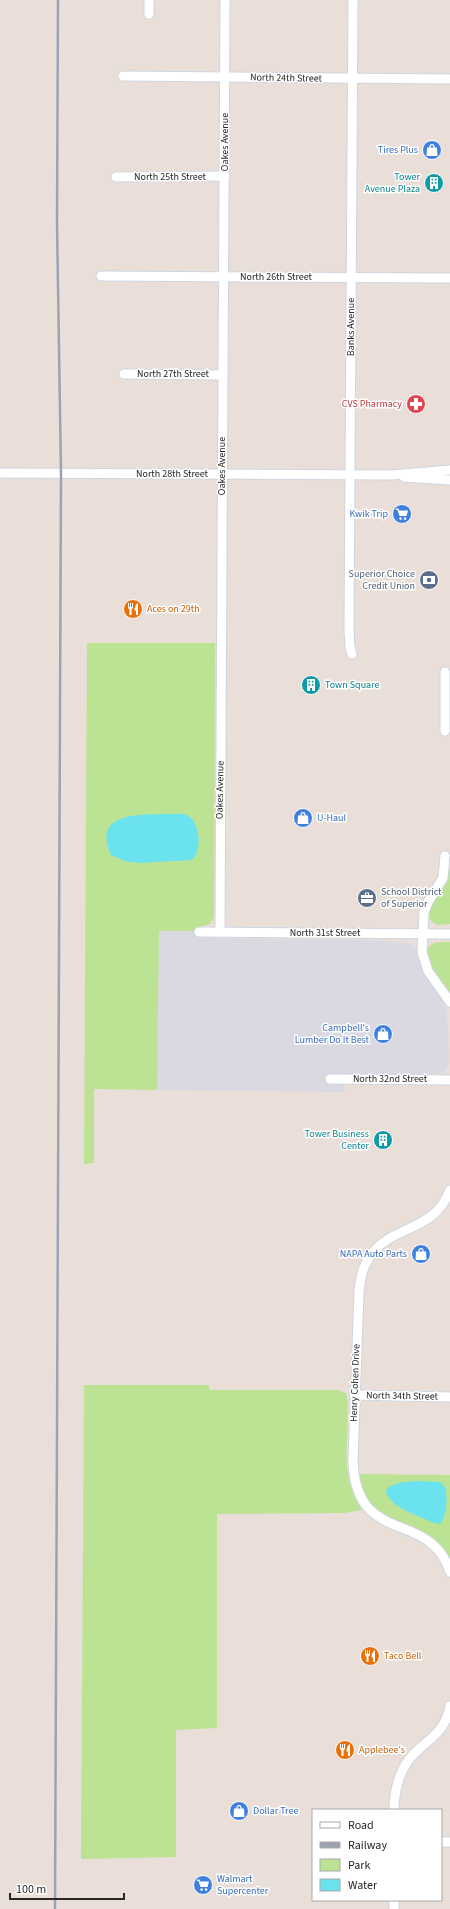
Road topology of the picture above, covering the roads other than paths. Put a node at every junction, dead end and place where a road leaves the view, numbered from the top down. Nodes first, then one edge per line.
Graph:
1 (149, 0) edge
2 (225, 0) edge
3 (353, 0) edge
4 (149, 14) dead end
5 (123, 76) dead end
6 (225, 77) junction
7 (353, 79) junction
8 (450, 79) edge
9 (224, 176) junction
10 (116, 177) dead end
11 (101, 276) dead end
12 (224, 277) junction
13 (351, 277) junction
14 (450, 278) edge
15 (124, 374) dead end
16 (223, 375) junction
17 (450, 470) edge
18 (0, 473) edge
19 (222, 474) junction
20 (350, 475) junction
21 (391, 475) junction
22 (450, 480) edge
23 (352, 654) dead end
24 (445, 672) dead end
25 (445, 731) dead end
26 (445, 856) dead end
27 (199, 932) dead end
28 (220, 932) junction
29 (422, 933) junction
30 (450, 934) edge
31 (450, 1002) edge
32 (330, 1079) dead end
33 (450, 1080) edge
34 (450, 1190) edge
35 (354, 1395) junction
36 (450, 1397) edge
37 (450, 1572) edge
38 (450, 1706) edge
39 (394, 1809) edge

1 - 4 street
2 - 6 street, Oakes Avenue
3 - 7 street, Banks Avenue
5 - 6 street, North 24th Street
6 - 7 street, North 24th Street
6 - 9 street, Oakes Avenue
7 - 8 street, North 24th Street
7 - 13 street, Banks Avenue
9 - 10 street, North 25th Street
9 - 12 street, Oakes Avenue
11 - 12 street, North 26th Street
12 - 13 street, North 26th Street
12 - 16 street, Oakes Avenue
13 - 14 street, North 26th Street
13 - 20 street, Banks Avenue
15 - 16 street, North 27th Street
16 - 19 street, Oakes Avenue
17 - 21 street, North 28th Street
18 - 19 street, North 28th Street
19 - 20 street, North 28th Street
19 - 28 street, Oakes Avenue
20 - 21 street, North 28th Street
20 - 23 street, Banks Avenue
21 - 22 street, North 28th Street
24 - 25 street
26 - 29 street
27 - 28 street, North 31st Street
28 - 29 street, North 31st Street
29 - 30 street, North 31st Street
29 - 31 street
32 - 33 street, North 32nd Street
34 - 35 street, Henry Cohen Drive
35 - 36 street, North 34th Street
35 - 37 street, Henry Cohen Drive
38 - 39 street

